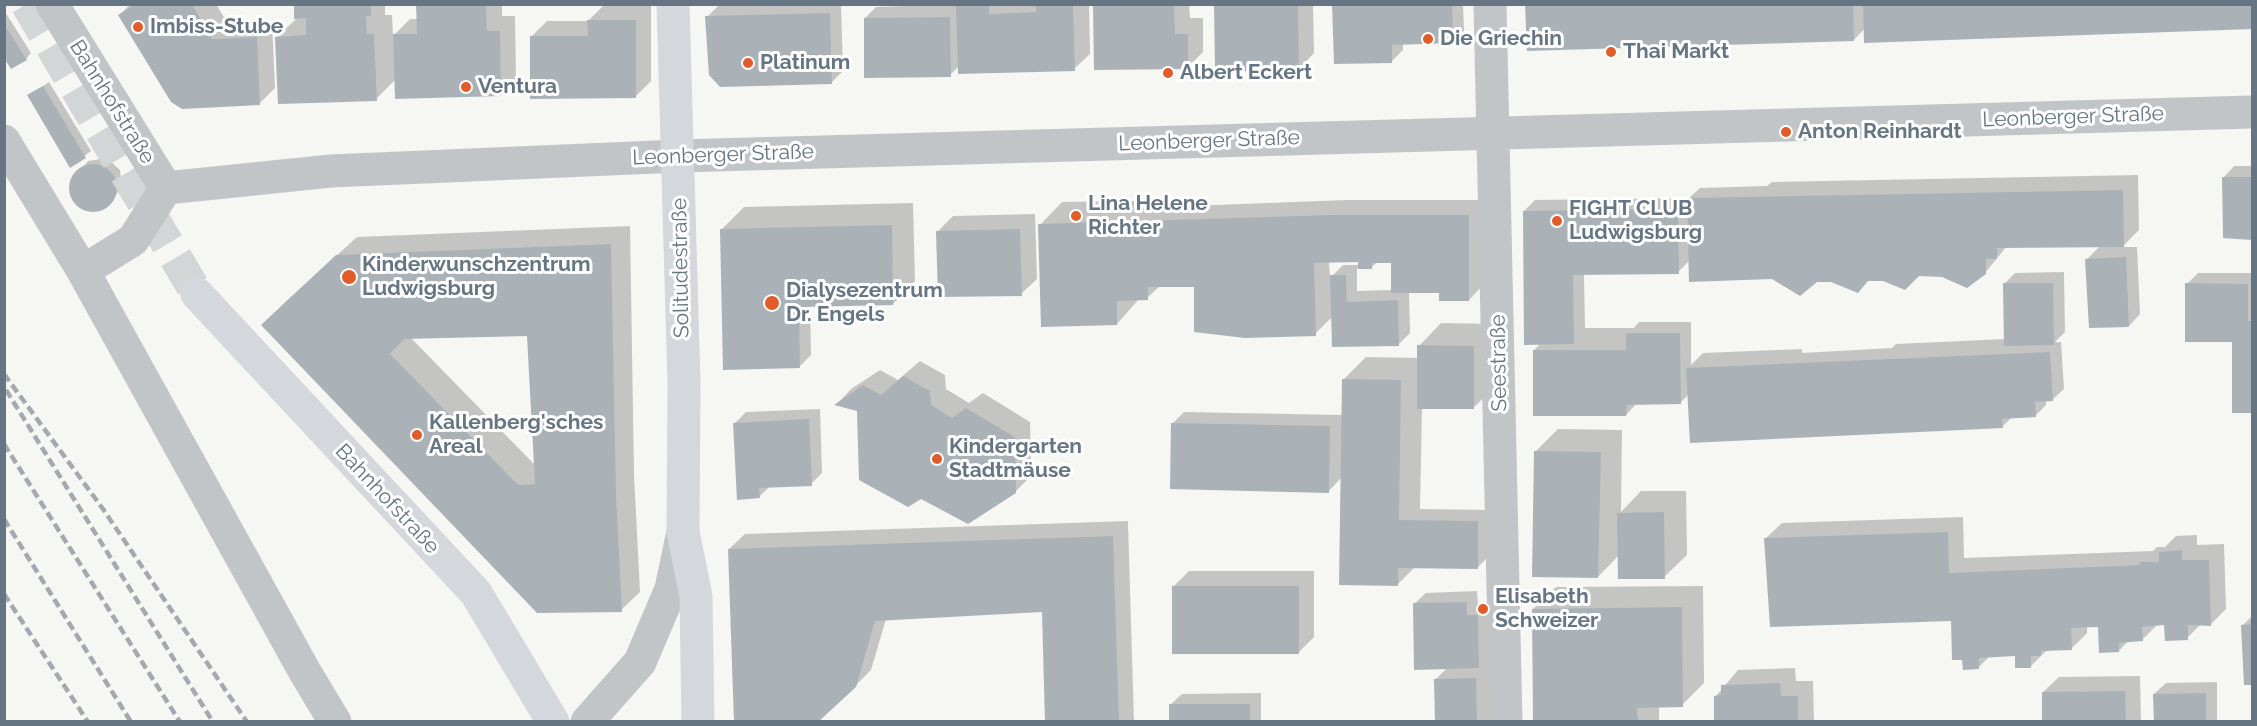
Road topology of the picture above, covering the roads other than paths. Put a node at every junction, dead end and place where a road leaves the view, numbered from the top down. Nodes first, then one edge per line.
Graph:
1 (52, 4) edge
2 (673, 4) edge
3 (1490, 4) edge
4 (2253, 112) edge
5 (1493, 133) junction
6 (4, 141) edge
7 (679, 156) junction
8 (166, 188) junction
9 (83, 271) junction
10 (197, 294) tunnel mouth
11 (683, 532) junction
12 (335, 722) edge
13 (553, 722) edge
14 (587, 722) edge
15 (698, 722) edge
16 (1506, 722) edge

1 - 8 street, Bahnhofstraße
2 - 7 street, Solitudestraße
3 - 5 street, Seestraße
4 - 5 street, Leonberger Straße
5 - 7 street, Leonberger Straße
5 - 16 street, Seestraße
6 - 9 street
7 - 8 street, Leonberger Straße
7 - 11 street, Solitudestraße
8 - 9 street, Bahnhofstraße
9 - 12 street
10 - 13 street, Bahnhofstraße
11 - 14 street, Solitudestraße
11 - 15 street, Solitudestraße

